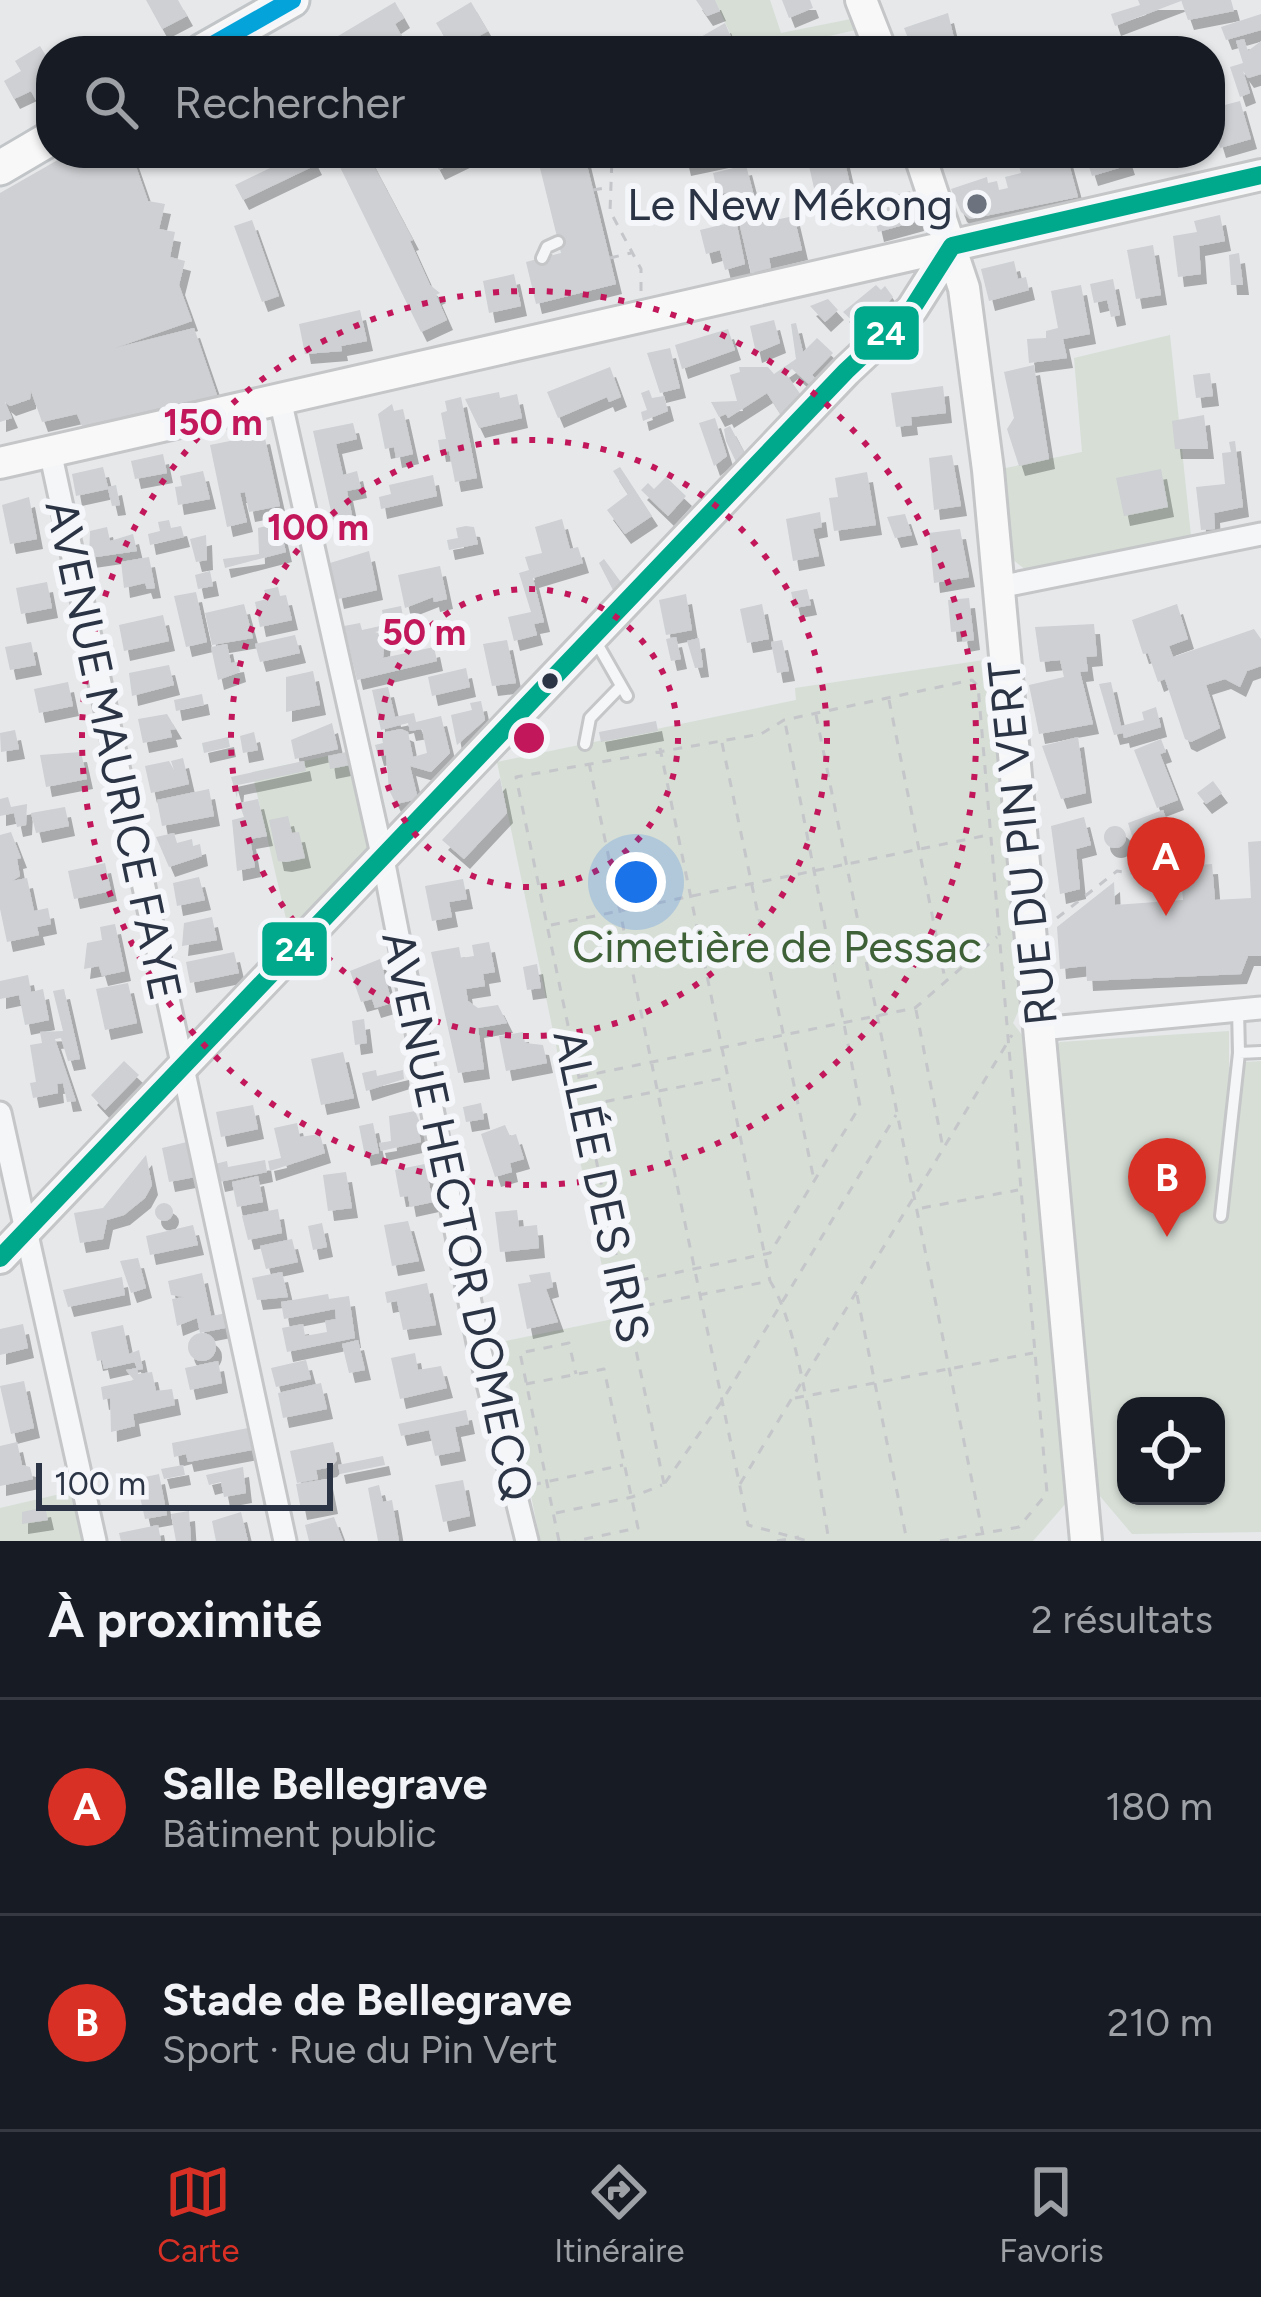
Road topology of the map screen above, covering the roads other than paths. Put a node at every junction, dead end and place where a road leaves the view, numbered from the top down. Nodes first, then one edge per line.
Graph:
1 (292, 0) edge
2 (861, 0) edge
3 (228, 36) edge
4 (875, 36) edge
5 (36, 147) edge
6 (0, 168) edge
7 (925, 168) edge
8 (1261, 176) edge
9 (558, 242) dead end
10 (952, 246) junction
11 (542, 258) dead end
12 (280, 399) junction
13 (50, 451) junction
14 (0, 463) edge
15 (1261, 534) edge
16 (999, 587) junction
17 (593, 638) junction
18 (585, 744) dead end
19 (383, 860) junction
20 (1249, 1008) edge
21 (1028, 1030) junction
22 (1261, 1052) edge
23 (1239, 1053) junction
24 (182, 1069) junction
25 (0, 1113) edge
26 (1221, 1216) dead end
27 (26, 1231) junction
28 (0, 1258) edge
29 (95, 1541) edge
30 (285, 1541) edge
31 (527, 1541) edge
32 (1086, 1541) edge

1 - 3 main road
2 - 4 street
5 - 6 main road
7 - 10 street, RUE DU PIN VERT
8 - 10 street
9 - 11 lane
10 - 12 street
10 - 16 street, RUE DU PIN VERT
10 - 17 street
12 - 13 street
12 - 19 street, AVENUE HECTOR DOMECQ
13 - 14 street
13 - 24 street, AVENUE MAURICE FAYE
15 - 16 street
16 - 21 street, RUE DU PIN VERT
17 - 18 lane
17 - 19 street
19 - 24 street
19 - 31 street, AVENUE HECTOR DOMECQ
20 - 21 street
20 - 23 lane
21 - 32 street, RUE DU PIN VERT
22 - 23 lane
23 - 26 lane
24 - 27 street
24 - 30 street, AVENUE MAURICE FAYE
25 - 27 street
27 - 28 street
27 - 29 street

